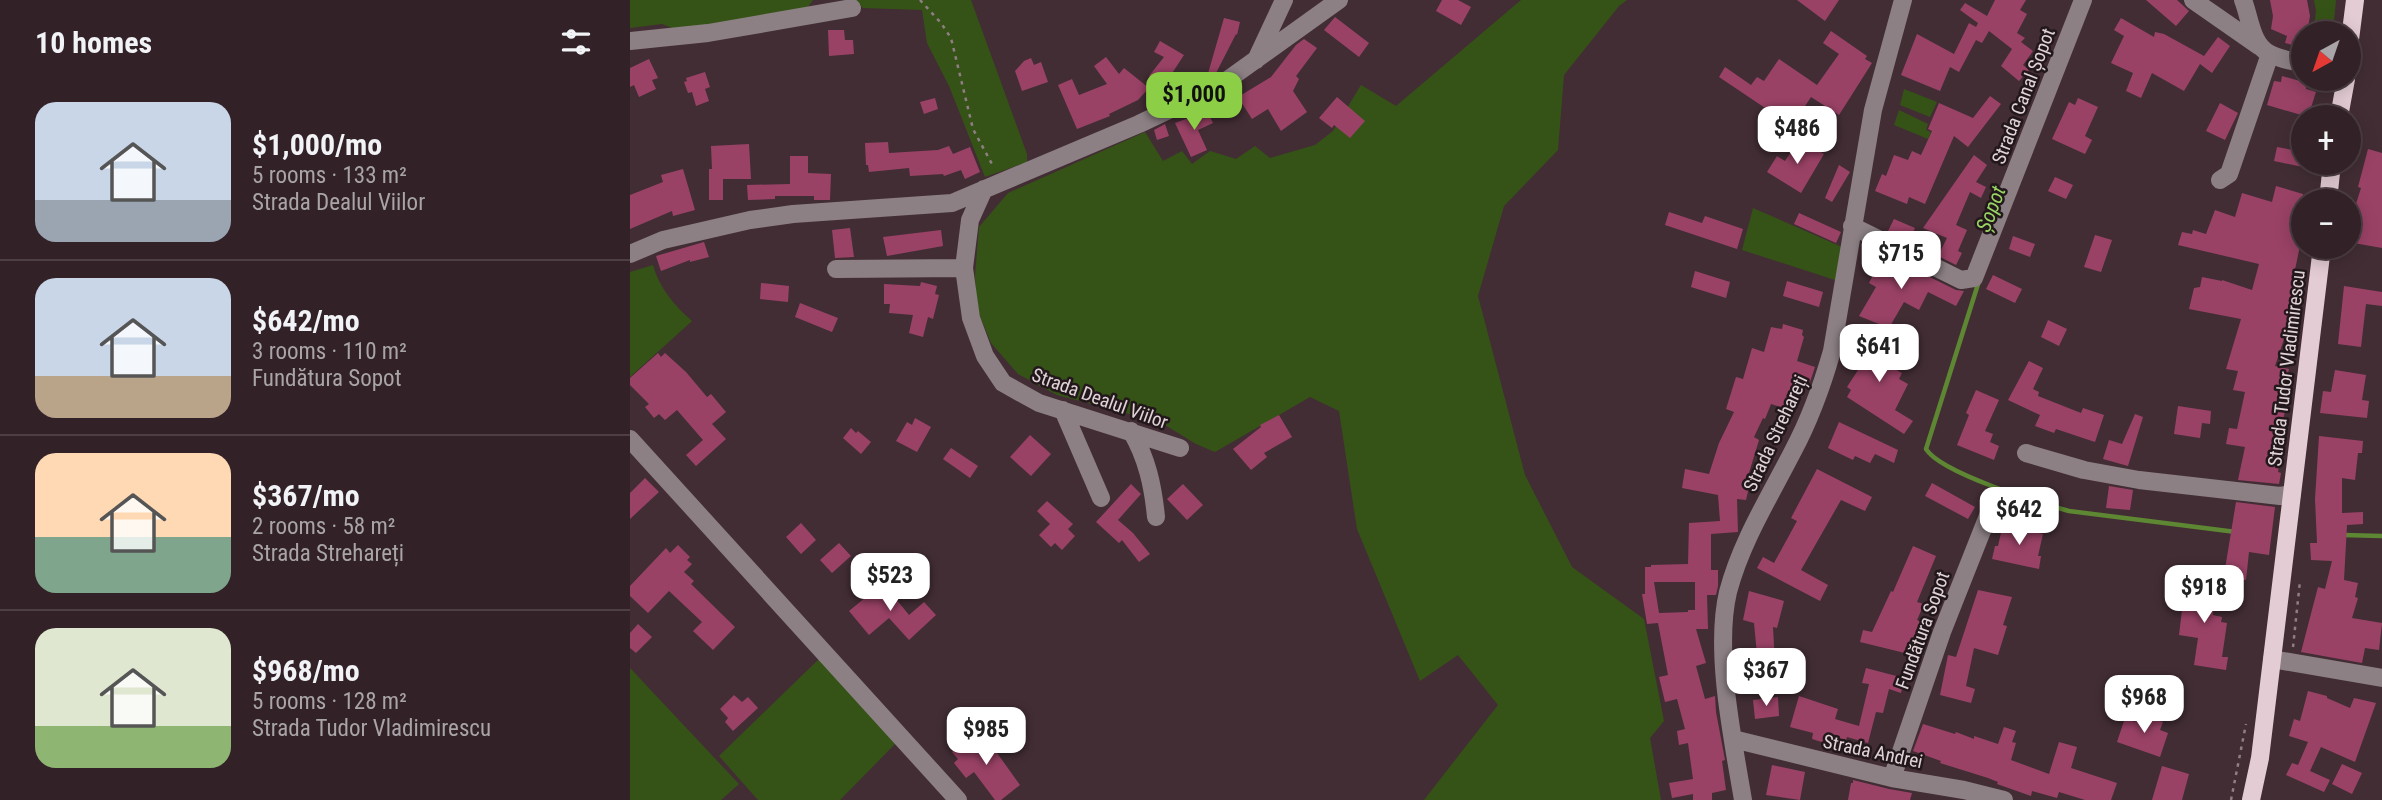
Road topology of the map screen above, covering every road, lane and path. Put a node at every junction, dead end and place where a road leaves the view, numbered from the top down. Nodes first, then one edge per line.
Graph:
1 (920, 0) edge
2 (1284, 0) edge
3 (1339, 0) edge
4 (1903, 0) edge
5 (2083, 0) edge
6 (2193, 0) edge
7 (2243, 0) edge
8 (852, 8) dead end
9 (630, 41) edge
10 (2266, 51) junction
11 (2291, 60) edge
12 (1255, 63) junction
13 (2220, 180) dead end
14 (1002, 182) junction
15 (984, 189) junction
16 (1852, 226) junction
17 (630, 254) edge
18 (2321, 259) edge
19 (964, 268) junction
20 (836, 269) dead end
21 (1063, 410) junction
22 (1131, 431) junction
23 (630, 439) edge
24 (1180, 448) dead end
25 (2026, 453) dead end
26 (2292, 494) junction
27 (1101, 498) dead end
28 (1995, 498) dead end
29 (1156, 517) dead end
30 (2272, 659) junction
31 (2382, 678) edge
32 (1733, 740) junction
33 (1892, 778) junction
34 (958, 800) edge
35 (1743, 800) edge
36 (2004, 800) edge
37 (2251, 800) edge

1 - 14 path
2 - 12 street
3 - 12 street
4 - 16 street, Strada Strehareți
5 - 16 street, Strada Canal Șopot
6 - 10 street
7 - 10 street
8 - 9 street
10 - 11 street
10 - 13 street
12 - 14 street
14 - 15 street
15 - 17 street
15 - 19 street, Strada Dealul Viilor
16 - 32 street, Strada Strehareți
18 - 26 main road, Strada Tudor Vladimirescu
19 - 20 street
19 - 21 street, Strada Dealul Viilor
21 - 22 street, Strada Dealul Viilor
21 - 27 street
22 - 24 street, Strada Dealul Viilor
22 - 29 street
23 - 34 street
25 - 26 street, Strada Tudor Vladimirescu
26 - 30 main road, Strada Tudor Vladimirescu
28 - 33 street, Fundătura Sopot
30 - 31 street
30 - 37 main road, Strada Tudor Vladimirescu
32 - 33 street, Strada Andrei
32 - 35 street, Strada Strehareți
33 - 36 street, Strada Andrei

